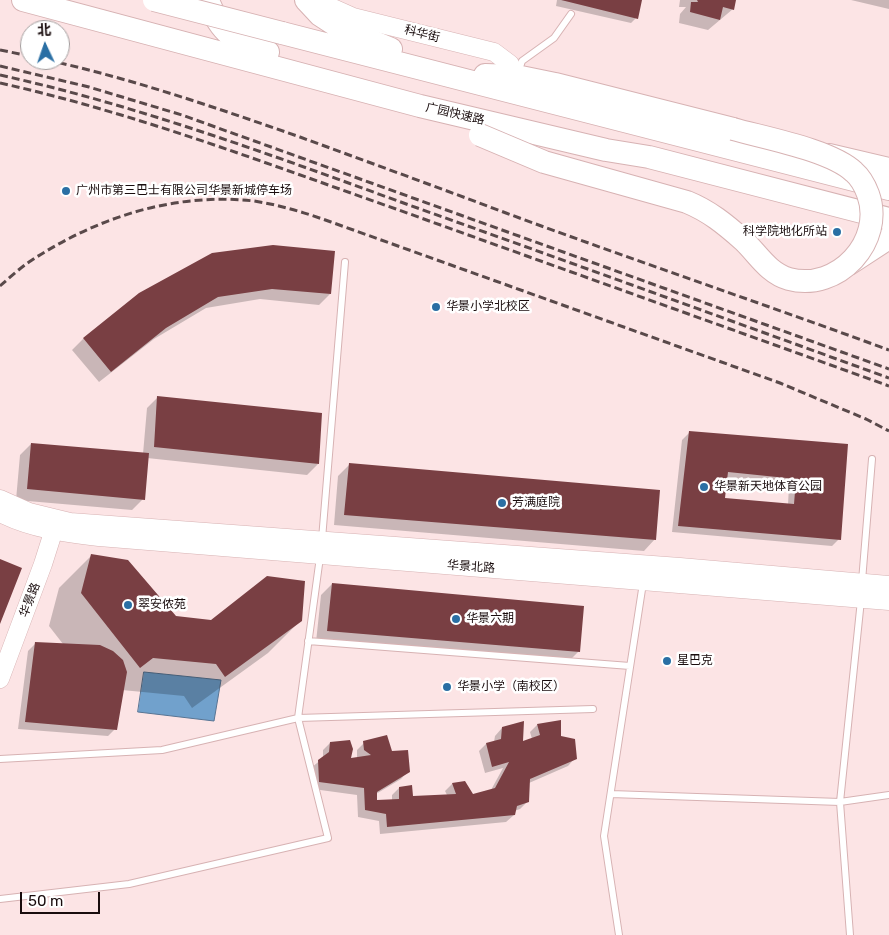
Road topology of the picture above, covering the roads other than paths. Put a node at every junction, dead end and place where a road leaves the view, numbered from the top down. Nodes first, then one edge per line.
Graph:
1 (23, 0) edge
2 (154, 0) edge
3 (208, 0) edge
4 (306, 0) edge
5 (321, 0) edge
6 (571, 14) dead end
7 (453, 76) junction
8 (516, 76) junction
9 (420, 106) junction
10 (826, 155) junction
11 (649, 157) junction
12 (889, 169) edge
13 (889, 189) edge
14 (889, 218) edge
15 (889, 238) edge
16 (345, 262) dead end
17 (848, 265) junction
18 (872, 459) dead end
19 (0, 499) edge
20 (0, 513) edge
21 (55, 526) junction
22 (321, 548) junction
23 (644, 572) junction
24 (889, 585) edge
25 (861, 591) junction
26 (889, 601) edge
27 (308, 641) junction
28 (630, 666) junction
29 (0, 679) edge
30 (593, 709) dead end
31 (298, 718) junction
32 (0, 759) edge
33 (611, 794) junction
34 (889, 795) edge
35 (840, 802) junction
36 (0, 899) edge
37 (619, 935) edge
38 (850, 935) edge

1 - 9 highway, 广园快速路
2 - 7 highway, bridge
3 - 11 highway
4 - 7 highway
5 - 8 street, 科华街
6 - 8 lane
7 - 8 highway
7 - 13 highway
8 - 10 highway, bridge
9 - 11 highway, 广园快速路
9 - 17 highway, bridge
10 - 12 highway, bridge
10 - 17 highway, bridge
11 - 14 highway, 广园快速路
15 - 17 highway
16 - 22 lane
18 - 25 lane
19 - 21 street
20 - 21 street
21 - 22 street, 华景北路
21 - 29 street, 华景路
22 - 23 street, 华景北路
22 - 27 lane
23 - 25 street, 华景北路
23 - 28 lane
24 - 25 street, 华景北路
25 - 26 street, 华景北路
25 - 35 lane
27 - 28 lane
27 - 31 lane
28 - 33 lane
30 - 31 lane
31 - 32 lane
31 - 36 lane
33 - 35 lane
33 - 37 lane
34 - 35 lane
35 - 38 lane

